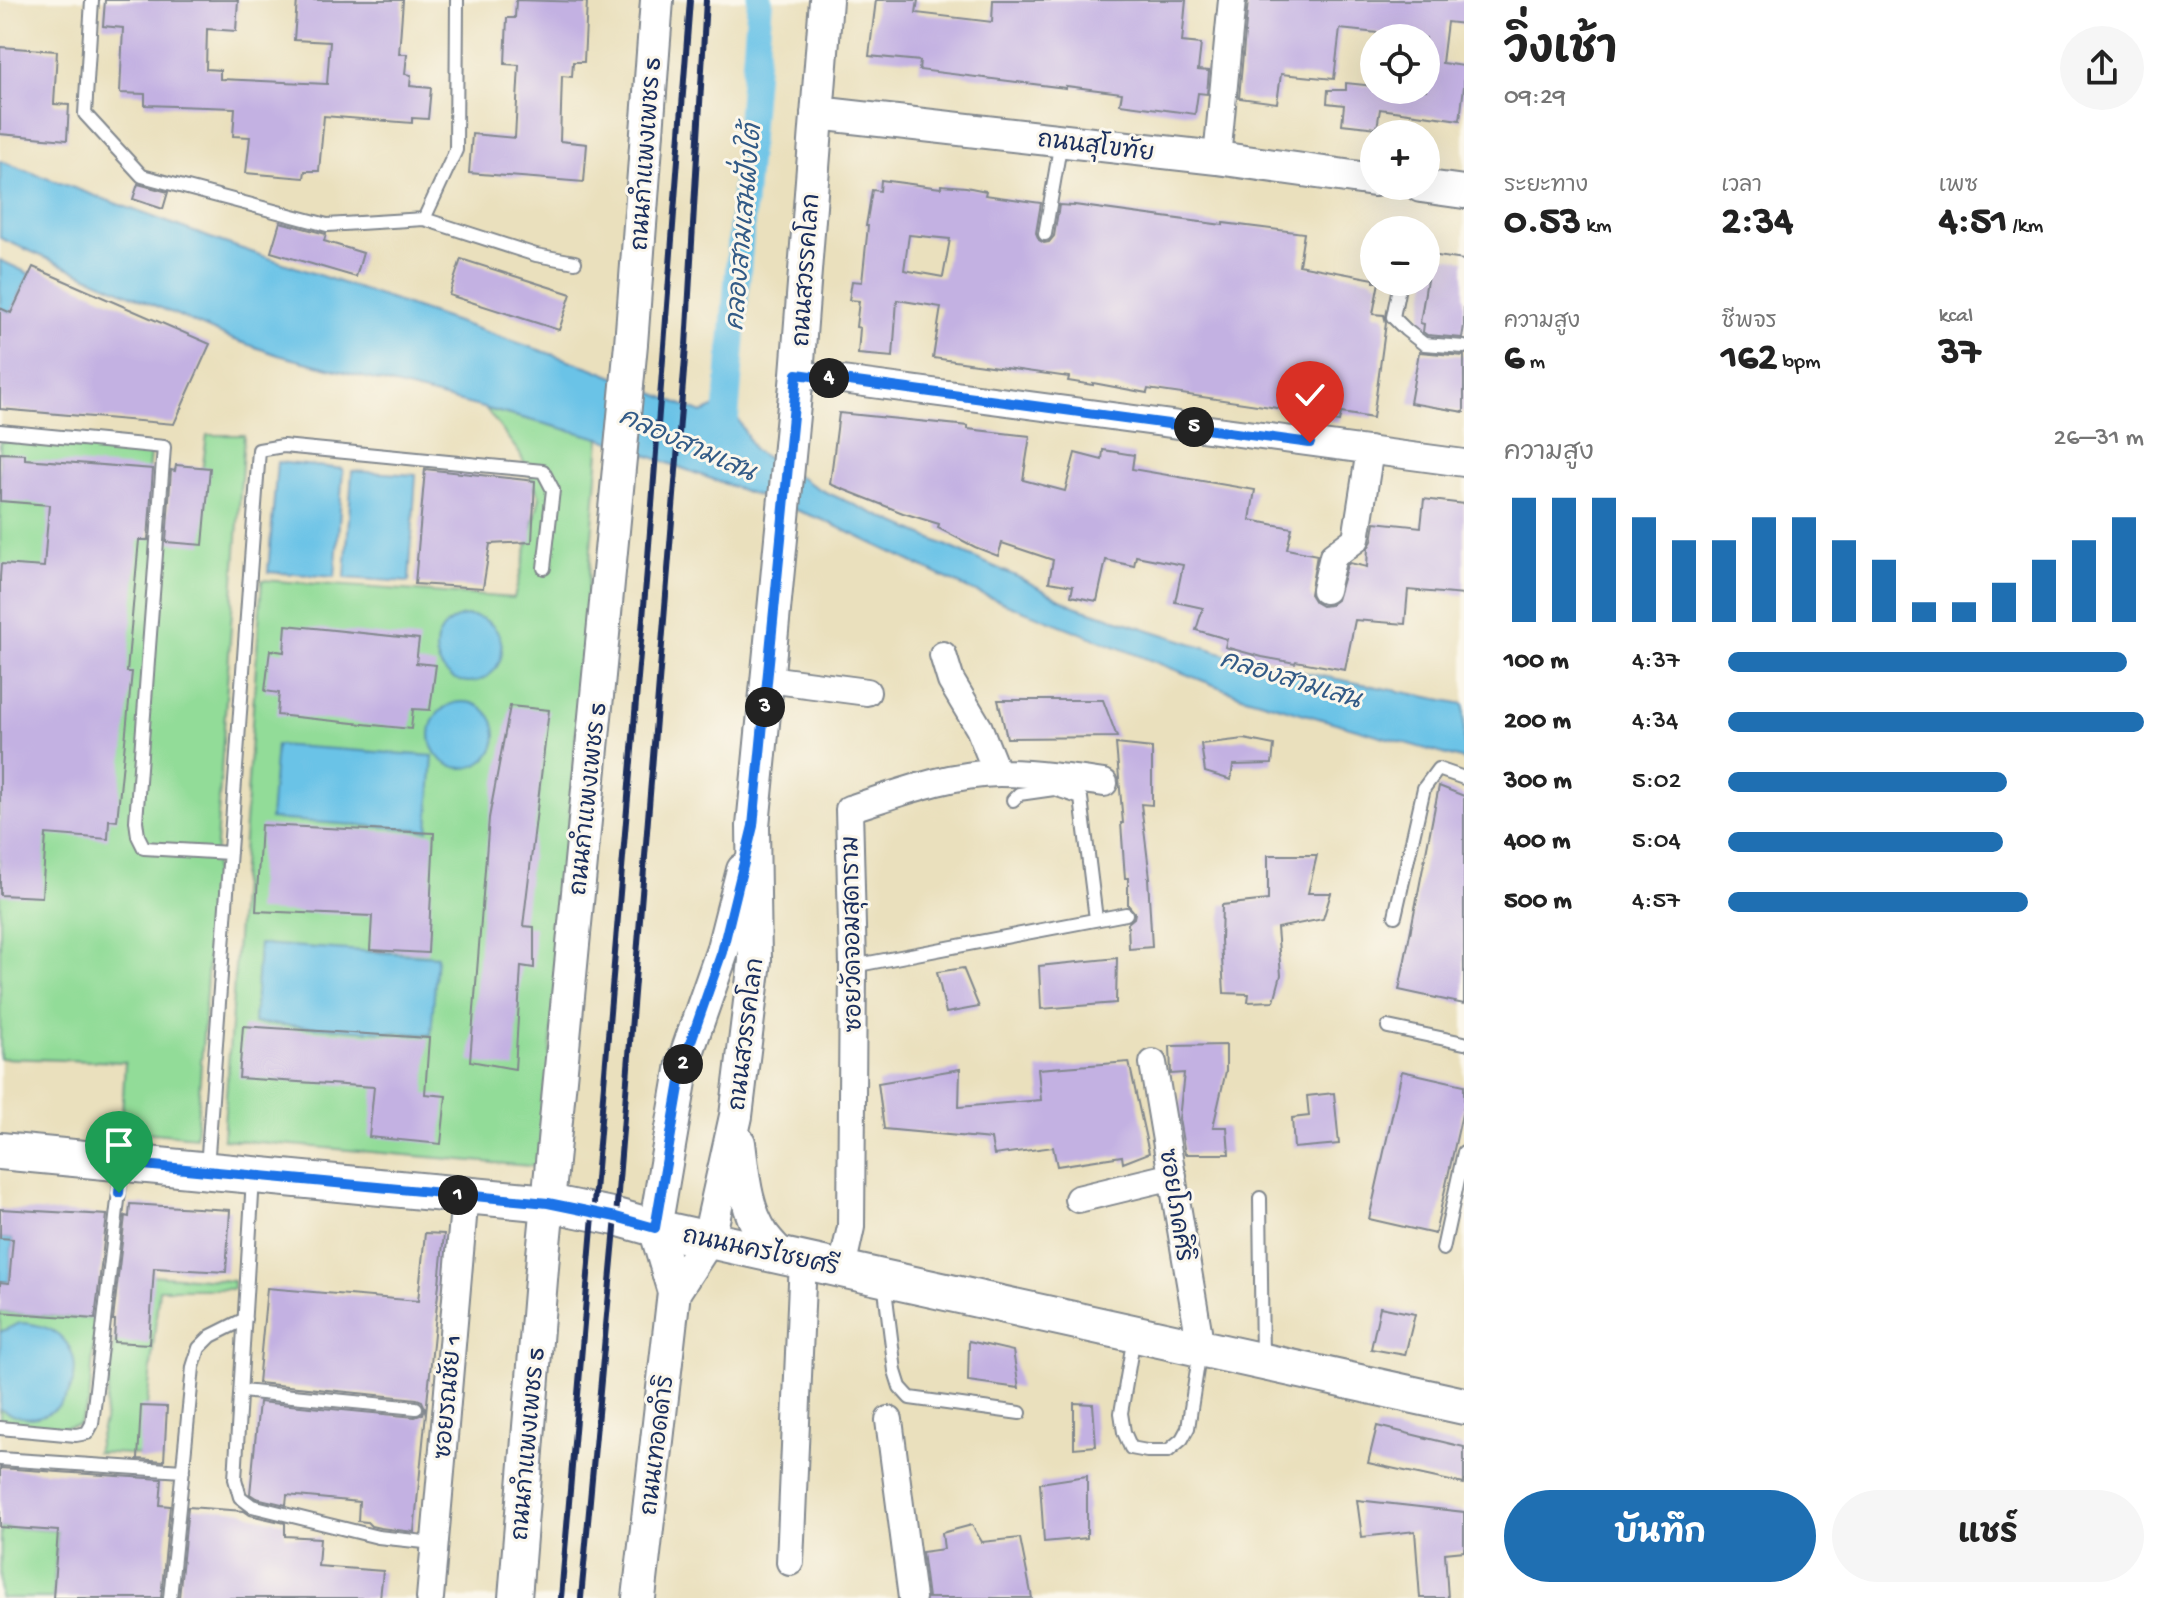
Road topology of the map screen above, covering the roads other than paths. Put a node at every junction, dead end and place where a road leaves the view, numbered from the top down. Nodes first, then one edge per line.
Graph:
1 (92, 0) edge
2 (457, 0) edge
3 (657, 0) edge
4 (826, 0) edge
5 (1232, 0) edge
6 (817, 113) junction
7 (1061, 141) junction
8 (1217, 158) junction
9 (1360, 178) edge
10 (1440, 189) edge
11 (1464, 192) edge
12 (424, 219) junction
13 (1045, 234) dead end
14 (575, 262) dead end
15 (1397, 296) edge
16 (1464, 347) edge
17 (796, 385) junction
18 (0, 431) edge
19 (1370, 450) junction
20 (1464, 463) edge
21 (544, 568) dead end
22 (1325, 590) dead end
23 (943, 655) dead end
24 (768, 679) junction
25 (867, 692) dead end
26 (997, 773) junction
27 (1464, 778) edge
28 (1104, 783) dead end
29 (1013, 800) dead end
30 (753, 826) junction
31 (230, 853) junction
32 (1126, 914) dead end
33 (1395, 916) dead end
34 (1096, 919) junction
35 (853, 966) junction
36 (1388, 1027) dead end
37 (1464, 1043) edge
38 (1153, 1063) dead end
39 (736, 1116) junction
40 (0, 1151) edge
41 (1464, 1152) edge
42 (122, 1163) junction
43 (207, 1171) junction
44 (253, 1175) junction
45 (1173, 1176) junction
46 (465, 1195) junction
47 (1260, 1198) dead end
48 (1078, 1199) dead end
49 (548, 1203) junction
50 (655, 1228) junction
51 (709, 1238) junction
52 (1443, 1249) dead end
53 (792, 1258) junction
54 (842, 1268) junction
55 (883, 1277) junction
56 (674, 1292) junction
57 (245, 1319) junction
58 (1135, 1333) junction
59 (1201, 1348) junction
60 (1262, 1362) junction
61 (241, 1391) junction
62 (1464, 1406) edge
63 (416, 1408) dead end
64 (1020, 1413) dead end
65 (889, 1420) dead end
66 (0, 1428) edge
67 (0, 1459) edge
68 (183, 1471) junction
69 (434, 1543) junction
70 (790, 1562) dead end
71 (170, 1598) edge
72 (430, 1598) edge
73 (515, 1598) edge
74 (639, 1598) edge
75 (912, 1598) edge

1 - 12 lane
2 - 12 lane
3 - 49 street, ถนนกำแพงเพชร 5
4 - 6 street, ถนนสวรรคโลก
5 - 8 street
6 - 7 street, ถนนสุโขทัย
6 - 17 street, ถนนสวรรคโลก
7 - 8 street, ถนนสุโขทัย
7 - 13 lane
8 - 9 street, ถนนสุโขทัย
10 - 11 street
12 - 14 lane
15 - 16 lane
17 - 19 street
17 - 24 street, ถนนสวรรคโลก
18 - 31 lane
19 - 20 street
19 - 22 street
21 - 31 lane
23 - 26 street
24 - 25 street
24 - 30 street, ถนนสวรรคโลก
26 - 28 street, ซอยวัดจอมสุดาราม
26 - 35 street, ซอยวัดจอมสุดาราม
27 - 33 lane
29 - 34 lane
30 - 39 street, ถนนสวรรคโลก
30 - 50 street, ถนนสวรรคโลก
31 - 43 lane
32 - 34 lane
34 - 35 lane
35 - 54 street, ซอยวัดจอมสุดาราม
36 - 37 lane
38 - 45 street, ซอยโภคศิริ
39 - 51 street, ถนนสวรรคโลก
39 - 53 street
40 - 42 main road, ถนนนครไชยศรี
41 - 52 lane
42 - 43 main road, ถนนนครไชยศรี
42 - 66 lane
43 - 44 main road, ถนนนครไชยศรี
44 - 46 main road, ถนนนครไชยศรี
44 - 57 lane
45 - 48 street
45 - 59 street, ซอยโภคศิริ
46 - 49 main road, ถนนนครไชยศรี
46 - 69 street, ซอยรณชัย 1
47 - 60 lane
49 - 50 main road, ถนนนครไชยศรี
49 - 73 street, ถนนกำแพงเพชร 5
50 - 51 main road, ถนนนครไชยศรี
50 - 56 street, ถนนเทอดดำริ
51 - 53 main road, ถนนนครไชยศรี
51 - 56 street, ถนนเทอดดำริ
53 - 54 main road, ถนนนครไชยศรี
53 - 70 street
54 - 55 main road, ถนนนครไชยศรี
55 - 58 main road, ถนนนครไชยศรี
55 - 64 lane
56 - 74 street, ถนนเทอดดำริ
57 - 61 lane
57 - 68 lane
58 - 59 main road, ถนนนครไชยศรี
58 - 59 lane
59 - 60 main road, ถนนนครไชยศรี
60 - 62 main road, ถนนนครไชยศรี
61 - 63 lane
61 - 69 lane
65 - 75 street
67 - 68 lane
68 - 71 lane
69 - 72 street, ซอยรณชัย 1

